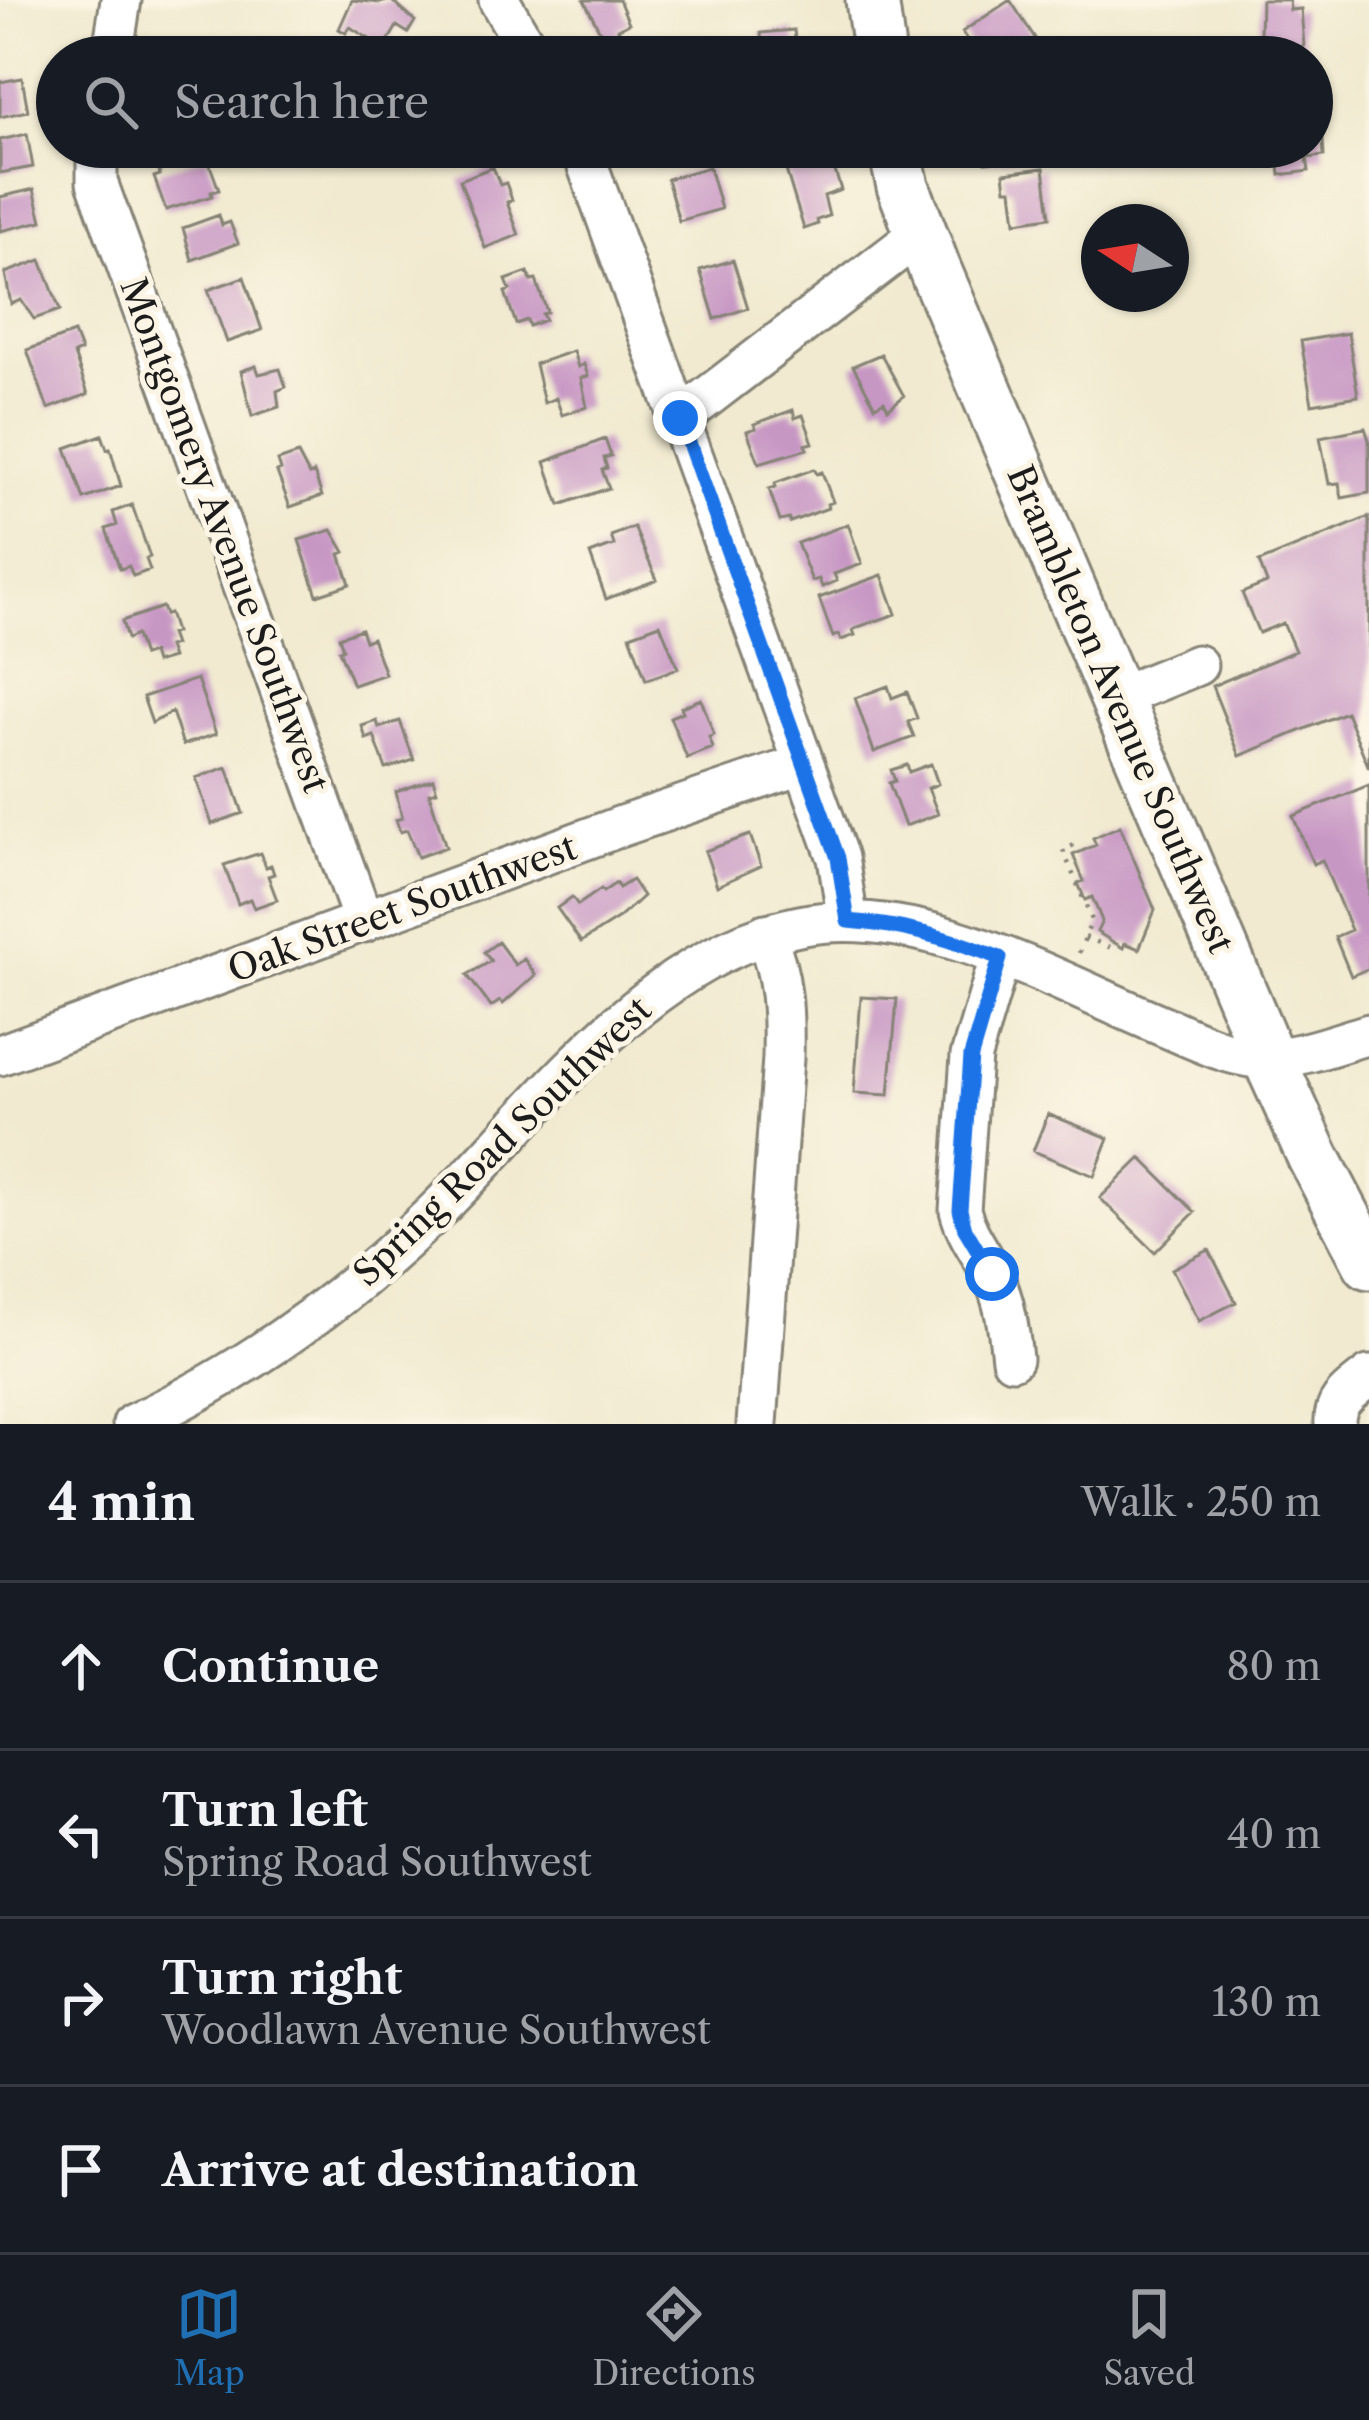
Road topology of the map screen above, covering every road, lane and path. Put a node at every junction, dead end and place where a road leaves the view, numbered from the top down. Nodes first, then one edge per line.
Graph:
1 (121, 0) edge
2 (500, 0) edge
3 (115, 36) edge
4 (520, 36) edge
5 (98, 168) edge
6 (589, 168) edge
7 (901, 168) edge
8 (921, 233) junction
9 (680, 418) junction
10 (1197, 665) dead end
11 (1116, 698) junction
12 (804, 764) junction
13 (1081, 842) dead end
14 (848, 921) junction
15 (364, 922) junction
16 (765, 934) junction
17 (1085, 937) junction
18 (1116, 945) dead end
19 (1000, 958) junction
20 (1074, 964) dead end
21 (1369, 1034) edge
22 (0, 1055) edge
23 (1269, 1059) junction
24 (1369, 1263) edge
25 (1012, 1359) dead end
26 (238, 1369) junction
27 (1369, 1376) edge
28 (133, 1424) edge
29 (200, 1424) edge
30 (757, 1424) edge
31 (1335, 1424) edge

1 - 3 street
2 - 4 street
5 - 15 street, Montgomery Avenue Southwest
6 - 9 street
7 - 8 main road, Brambleton Avenue Southwest
8 - 9 street
8 - 11 main road, Brambleton Avenue Southwest
9 - 12 street
10 - 11 street
11 - 23 main road, Brambleton Avenue Southwest
12 - 14 street
12 - 15 street, Oak Street Southwest
13 - 17 path
14 - 16 street, Spring Road Southwest
14 - 19 street, Spring Road Southwest
15 - 22 street, Oak Street Southwest
16 - 26 street, Spring Road Southwest
16 - 30 street
17 - 18 path
17 - 20 path
19 - 23 street, Spring Road Southwest
19 - 25 street
21 - 23 street, Spring Road Southwest
23 - 24 main road, Brambleton Avenue Southwest
26 - 28 street, Spring Road Southwest
26 - 29 street
27 - 31 street

